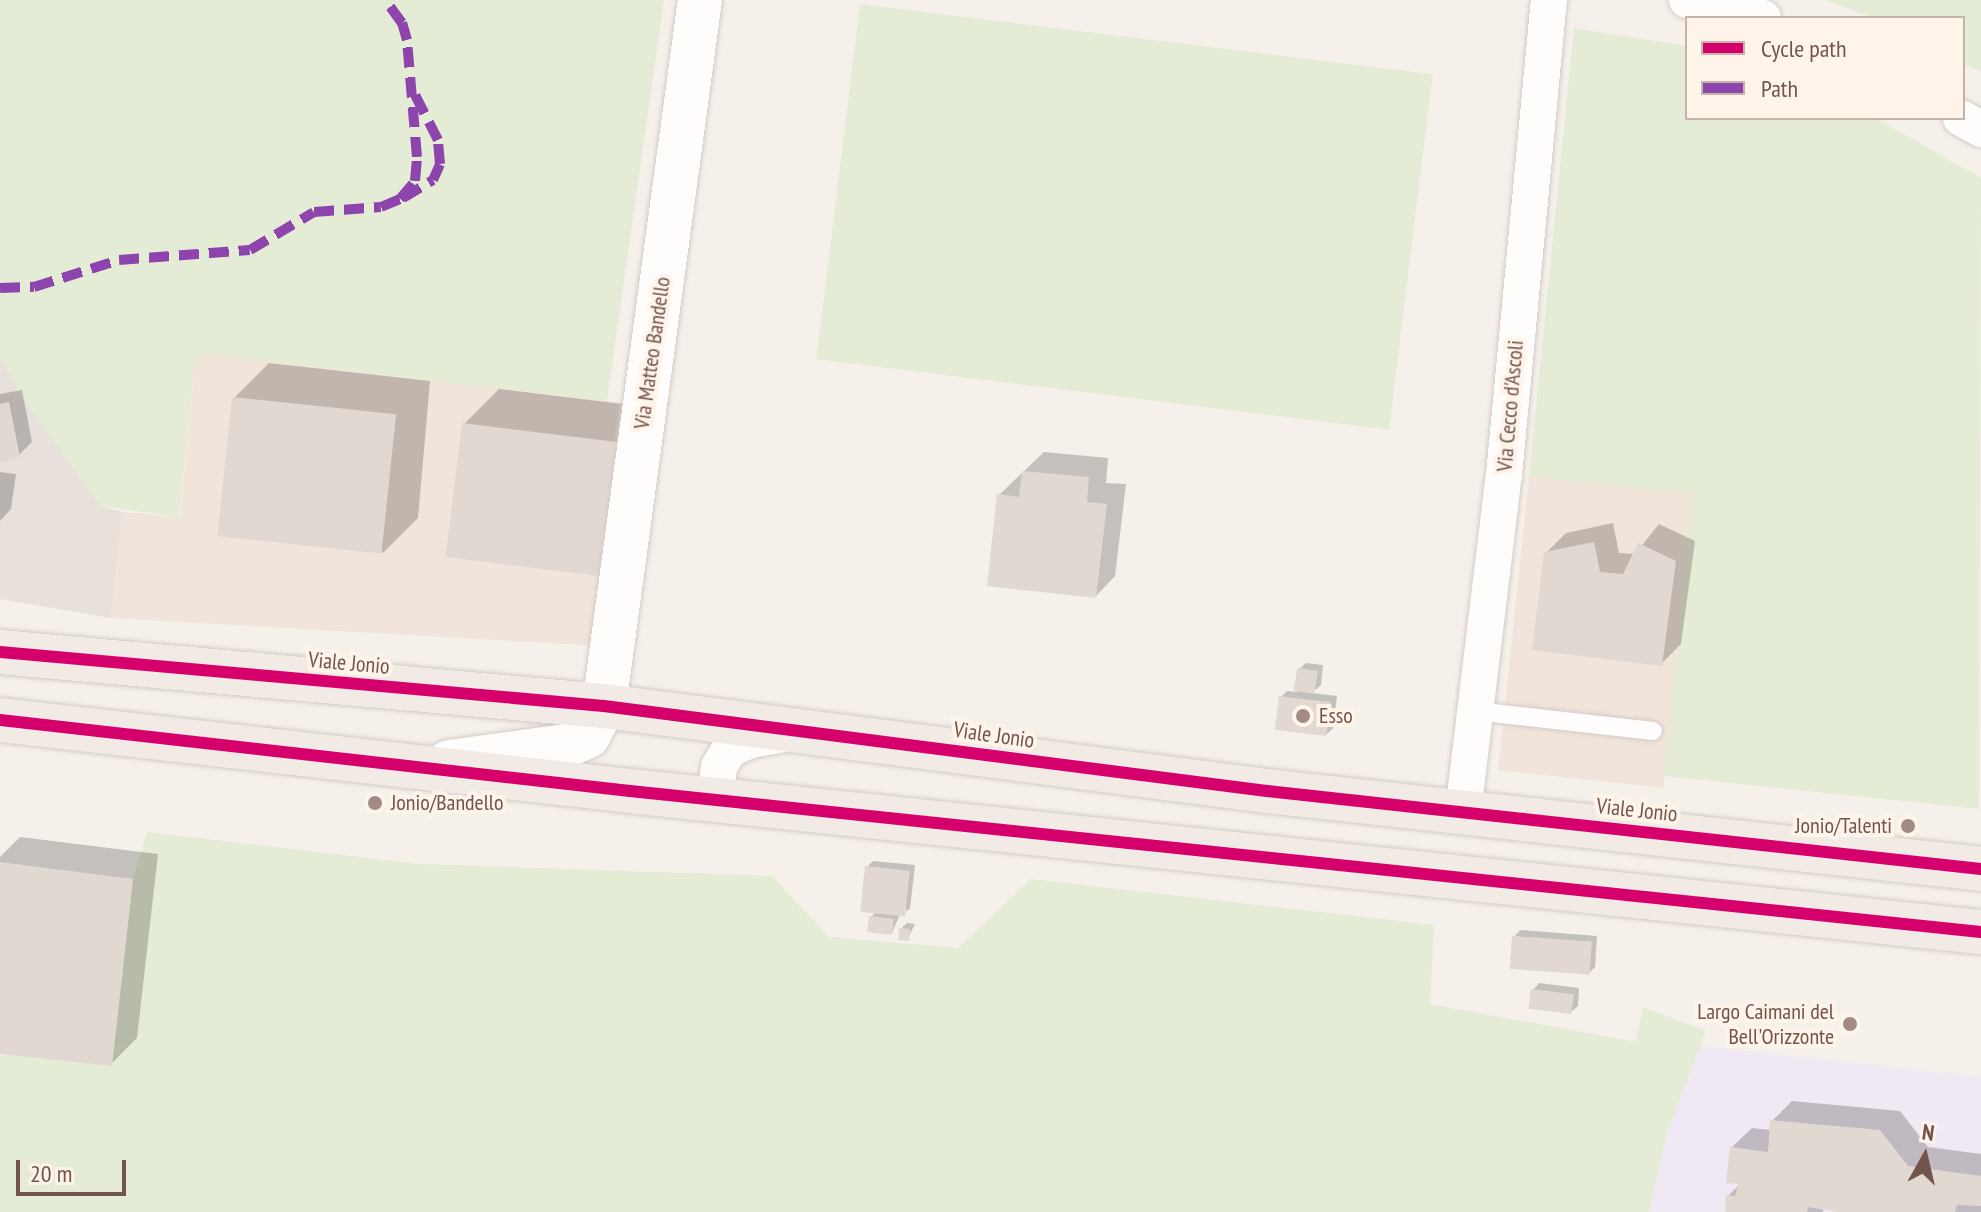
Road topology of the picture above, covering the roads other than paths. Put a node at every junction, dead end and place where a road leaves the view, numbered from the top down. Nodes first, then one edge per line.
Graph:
1 (700, 0) edge
2 (1549, 0) edge
3 (1687, 0) edge
4 (1755, 16) edge
5 (0, 652) edge
6 (604, 706) junction
7 (1475, 711) junction
8 (0, 720) edge
9 (807, 730) junction
10 (1653, 731) dead end
11 (405, 766) junction
12 (716, 799) junction
13 (1463, 812) junction
14 (1981, 869) edge
15 (1981, 932) edge

1 - 6 street, Via Matteo Bandello
2 - 7 street, Via Cecco d'Ascoli
3 - 4 street
5 - 6 main road, Viale Jonio
6 - 9 main road, Viale Jonio
6 - 11 street
7 - 10 lane
7 - 13 street, Via Cecco d'Ascoli
8 - 11 main road
9 - 12 street
9 - 13 main road, Viale Jonio
11 - 12 main road
12 - 15 main road
13 - 14 main road, Viale Jonio

